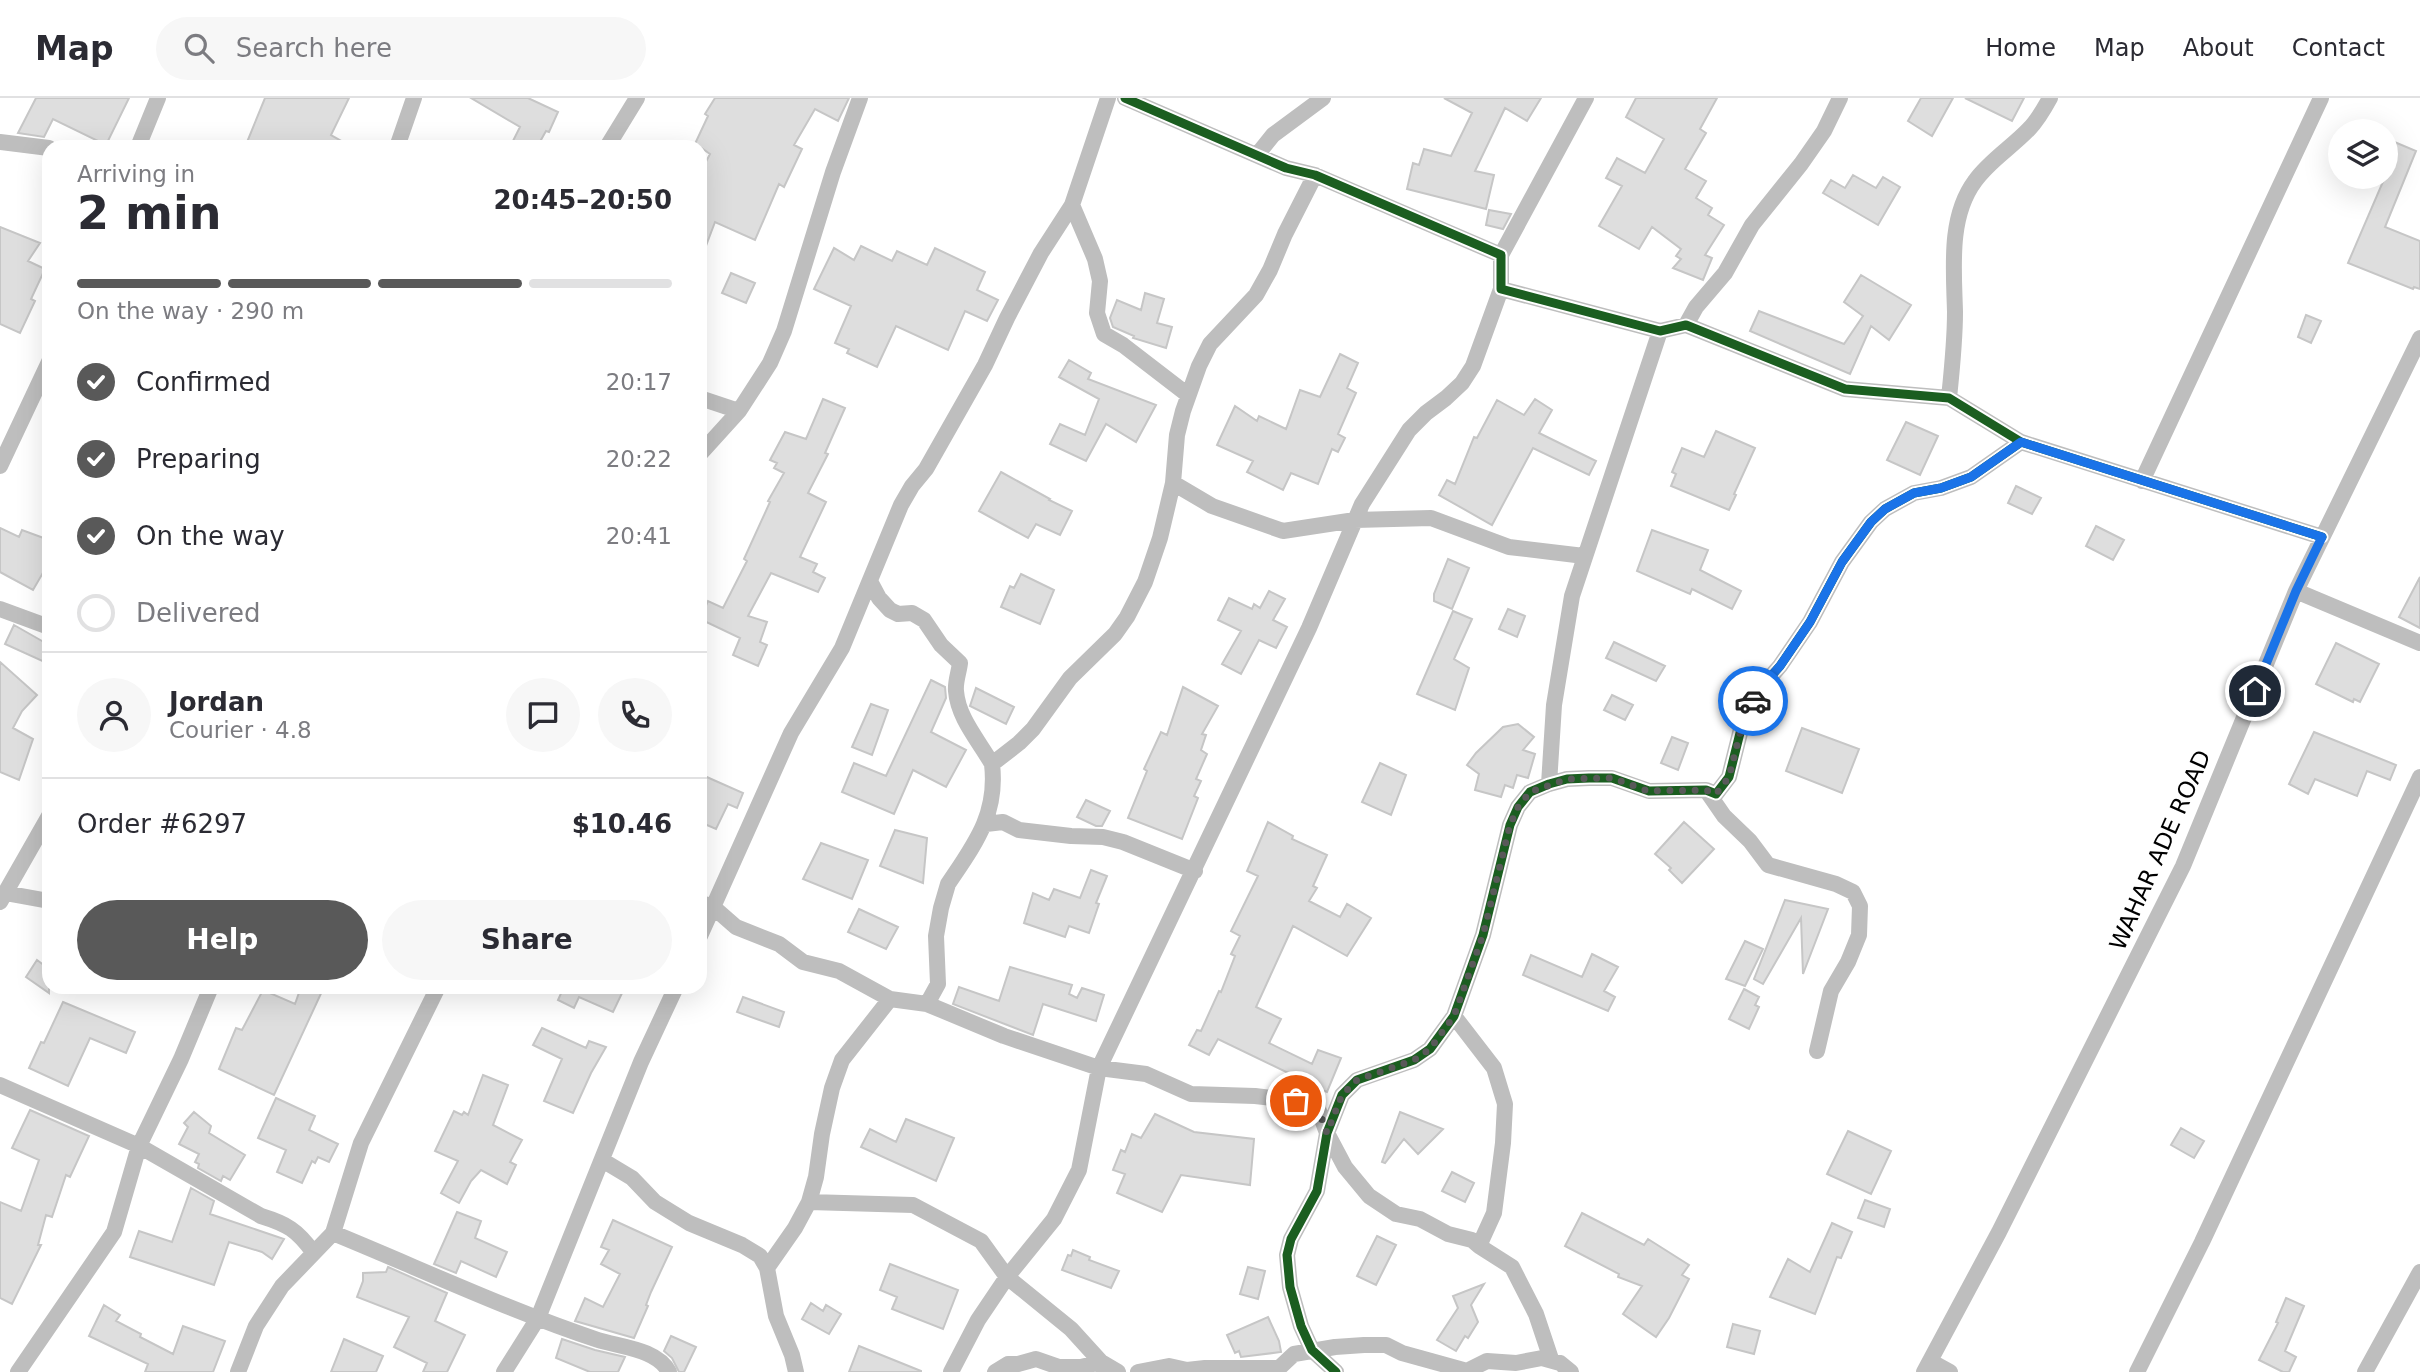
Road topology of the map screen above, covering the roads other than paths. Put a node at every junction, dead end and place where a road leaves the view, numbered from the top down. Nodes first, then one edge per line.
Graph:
1 (158, 98) edge
2 (414, 98) edge
3 (637, 98) edge
4 (860, 98) edge
5 (1108, 98) edge
6 (1125, 98) edge
7 (1323, 98) edge
8 (1586, 98) edge
9 (1840, 98) edge
10 (2050, 98) edge
11 (2321, 98) edge
12 (141, 140) edge
13 (399, 140) edge
14 (611, 140) edge
15 (0, 142) edge
16 (42, 147) edge
17 (1256, 155) junction
18 (1315, 176) junction
19 (1072, 205) junction
20 (1501, 255) junction
21 (1502, 289) junction
22 (1686, 325) junction
23 (1660, 331) junction
24 (2420, 338) edge
25 (42, 377) edge
26 (1188, 396) junction
27 (1950, 398) junction
28 (707, 400) edge
29 (739, 411) junction
30 (2021, 442) junction
31 (707, 446) edge
32 (0, 466) edge
33 (2142, 481) junction
34 (1173, 483) junction
35 (1355, 520) junction
36 (2322, 537) junction
37 (1584, 556) junction
38 (871, 583) junction
39 (2296, 591) junction
40 (0, 609) edge
41 (42, 624) edge
42 (2420, 643) edge
43 (992, 764) junction
44 (2420, 777) edge
45 (1549, 784) junction
46 (1706, 790) junction
47 (986, 824) junction
48 (42, 828) edge
49 (1195, 871) junction
50 (3, 898) edge
51 (42, 901) edge
52 (707, 903) edge
53 (707, 906) edge
54 (207, 994) edge
55 (435, 994) edge
56 (673, 994) edge
57 (890, 999) junction
58 (927, 1004) junction
59 (1454, 1016) junction
60 (1817, 1051) dead end
61 (1099, 1068) junction
62 (0, 1085) edge
63 (1327, 1133) junction
64 (139, 1146) junction
65 (602, 1160) junction
66 (808, 1202) junction
67 (333, 1233) junction
68 (1479, 1247) junction
69 (313, 1252) junction
70 (767, 1268) junction
71 (2420, 1272) edge
72 (1007, 1277) junction
73 (538, 1318) junction
74 (1312, 1350) junction
75 (1551, 1359) junction
76 (1103, 1367) edge
77 (1927, 1367) edge
78 (18, 1372) edge
79 (237, 1372) edge
80 (504, 1372) edge
81 (669, 1372) edge
82 (796, 1372) edge
83 (951, 1372) edge
84 (995, 1372) edge
85 (1118, 1372) edge
86 (1138, 1372) edge
87 (1336, 1372) edge
88 (1571, 1372) edge
89 (1950, 1372) edge
90 (2137, 1372) edge
91 (2365, 1372) edge

1 - 12 street
2 - 13 street
3 - 14 street
4 - 29 street
5 - 19 street
6 - 17 street
7 - 17 street
8 - 20 street
9 - 22 street
10 - 27 street
11 - 33 street
15 - 16 street
17 - 18 street
18 - 20 street
18 - 26 street
19 - 26 street
19 - 38 street
20 - 21 street
21 - 23 street
21 - 35 street
22 - 23 street
22 - 27 street
23 - 37 street
24 - 36 street, WAHAR ADE ROAD
25 - 32 street
26 - 34 street
27 - 30 street
28 - 29 street
29 - 31 street
30 - 33 street
30 - 46 street
33 - 36 street
34 - 35 street
34 - 43 street
35 - 37 street
35 - 49 street
36 - 39 street, WAHAR ADE ROAD
37 - 45 street
38 - 43 street
38 - 52 street
39 - 42 street
39 - 77 street, WAHAR ADE ROAD
40 - 41 street
43 - 47 street
44 - 90 street
45 - 46 street
45 - 59 street
46 - 60 street
47 - 49 street
47 - 58 street
48 - 50 street
49 - 61 street
50 - 51 street
53 - 57 street
54 - 64 street
55 - 67 street
56 - 65 street
57 - 58 street
57 - 66 street
58 - 61 street
59 - 63 street
59 - 68 street
61 - 63 street
61 - 72 street
62 - 64 street
63 - 68 street
63 - 74 street
64 - 69 street
64 - 78 street
65 - 70 street
65 - 73 street
66 - 70 street
66 - 72 street
67 - 69 street
67 - 73 street
68 - 75 street
69 - 79 street
70 - 82 street
71 - 91 street
72 - 76 street
72 - 83 street
73 - 80 street
73 - 81 street
74 - 75 street
74 - 86 street
74 - 87 street
75 - 88 street
76 - 84 street
76 - 85 street
77 - 89 street

